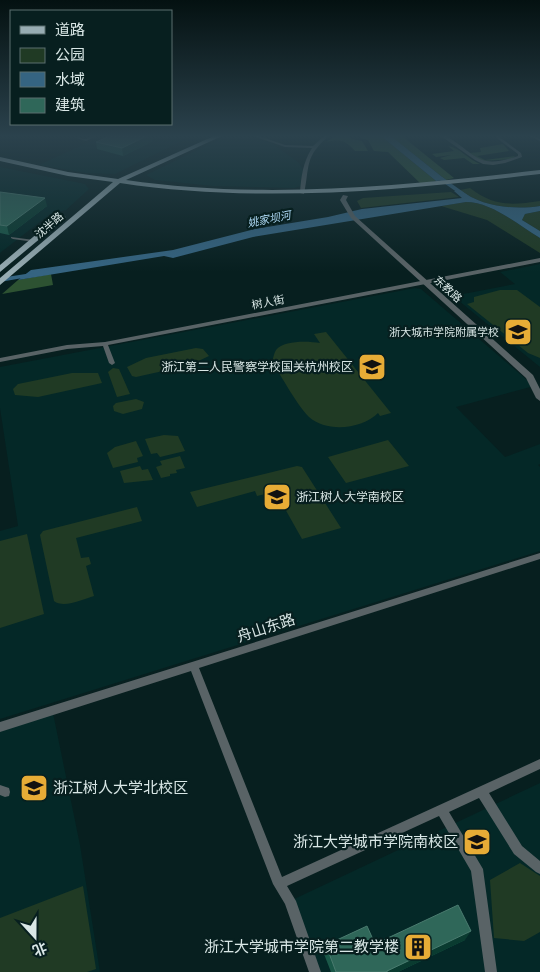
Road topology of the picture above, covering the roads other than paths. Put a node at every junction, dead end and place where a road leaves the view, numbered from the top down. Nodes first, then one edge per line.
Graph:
1 (102, 181) edge
2 (104, 181) edge
3 (115, 181) edge
4 (116, 181) edge
5 (303, 181) edge
6 (480, 181) edge
7 (496, 181) edge
8 (112, 183) junction
9 (450, 186) junction
10 (302, 193) junction
11 (345, 197) junction
12 (75, 206) dead end
13 (68, 212) dead end
14 (13, 238) dead end
15 (34, 241) junction
16 (540, 260) edge
17 (0, 269) edge
18 (2, 281) edge
19 (428, 283) junction
20 (105, 344) junction
21 (0, 360) edge
22 (112, 363) dead end
23 (540, 377) edge
24 (538, 388) edge
25 (540, 398) edge
26 (540, 556) edge
27 (194, 666) junction
28 (0, 727) edge
29 (540, 764) edge
30 (481, 791) junction
31 (441, 809) junction
32 (540, 868) edge
33 (279, 884) junction
34 (315, 972) edge
35 (491, 972) edge

1 - 8 main road
2 - 8 main road
3 - 8 main road
4 - 8 main road
5 - 10 street
6 - 9 main road
7 - 9 main road
8 - 10 main road
8 - 11 main road
8 - 12 main road, 沈半路
8 - 18 main road, 沈半路
9 - 11 main road
10 - 11 main road
11 - 19 street, 东教路
13 - 15 main road, 沈半路
14 - 15 street
15 - 17 main road, 沈半路
16 - 19 street, 树人街
19 - 20 street, 树人街
19 - 23 street, 东教路
19 - 24 street, 东教路
20 - 21 street, 树人街
20 - 22 street
24 - 25 street, 东教路
26 - 27 street, 舟山东路
27 - 28 street, 舟山东路
27 - 33 street
29 - 30 street
30 - 31 street
30 - 32 street
31 - 33 street
31 - 35 street
33 - 34 street

